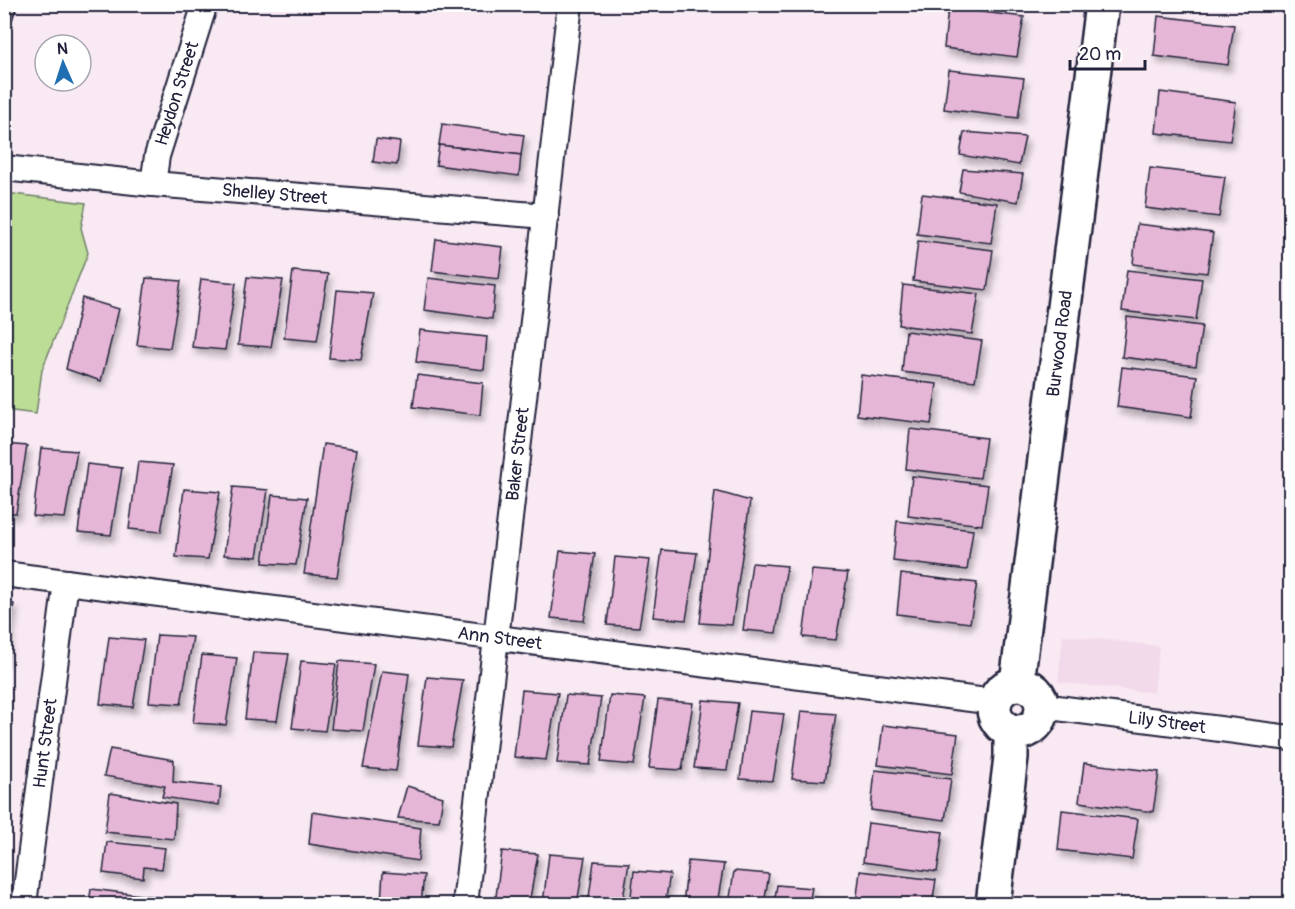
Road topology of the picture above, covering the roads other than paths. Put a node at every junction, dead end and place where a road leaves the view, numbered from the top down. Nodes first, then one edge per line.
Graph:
1 (10, 4) edge
2 (205, 4) edge
3 (570, 4) edge
4 (1102, 4) edge
5 (4, 21) edge
6 (4, 168) edge
7 (153, 184) junction
8 (546, 216) junction
9 (4, 574) edge
10 (66, 582) junction
11 (495, 638) junction
12 (1006, 693) junction
13 (1042, 706) junction
14 (1011, 731) junction
15 (1290, 738) edge
16 (24, 904) edge
17 (465, 904) edge
18 (993, 904) edge

1 - 5 lane
2 - 7 street, Heydon Street
3 - 8 street, Baker Street
4 - 12 main road, Burwood Road
6 - 7 street, Shelley Street
7 - 8 street, Shelley Street
8 - 11 street, Baker Street
9 - 10 street, Ann Street
10 - 11 street, Ann Street
10 - 16 street, Hunt Street
11 - 12 street, Ann Street
11 - 17 street, Baker Street
12 - 13 main road
12 - 14 main road
13 - 14 main road
13 - 15 street, Lily Street
14 - 18 main road

